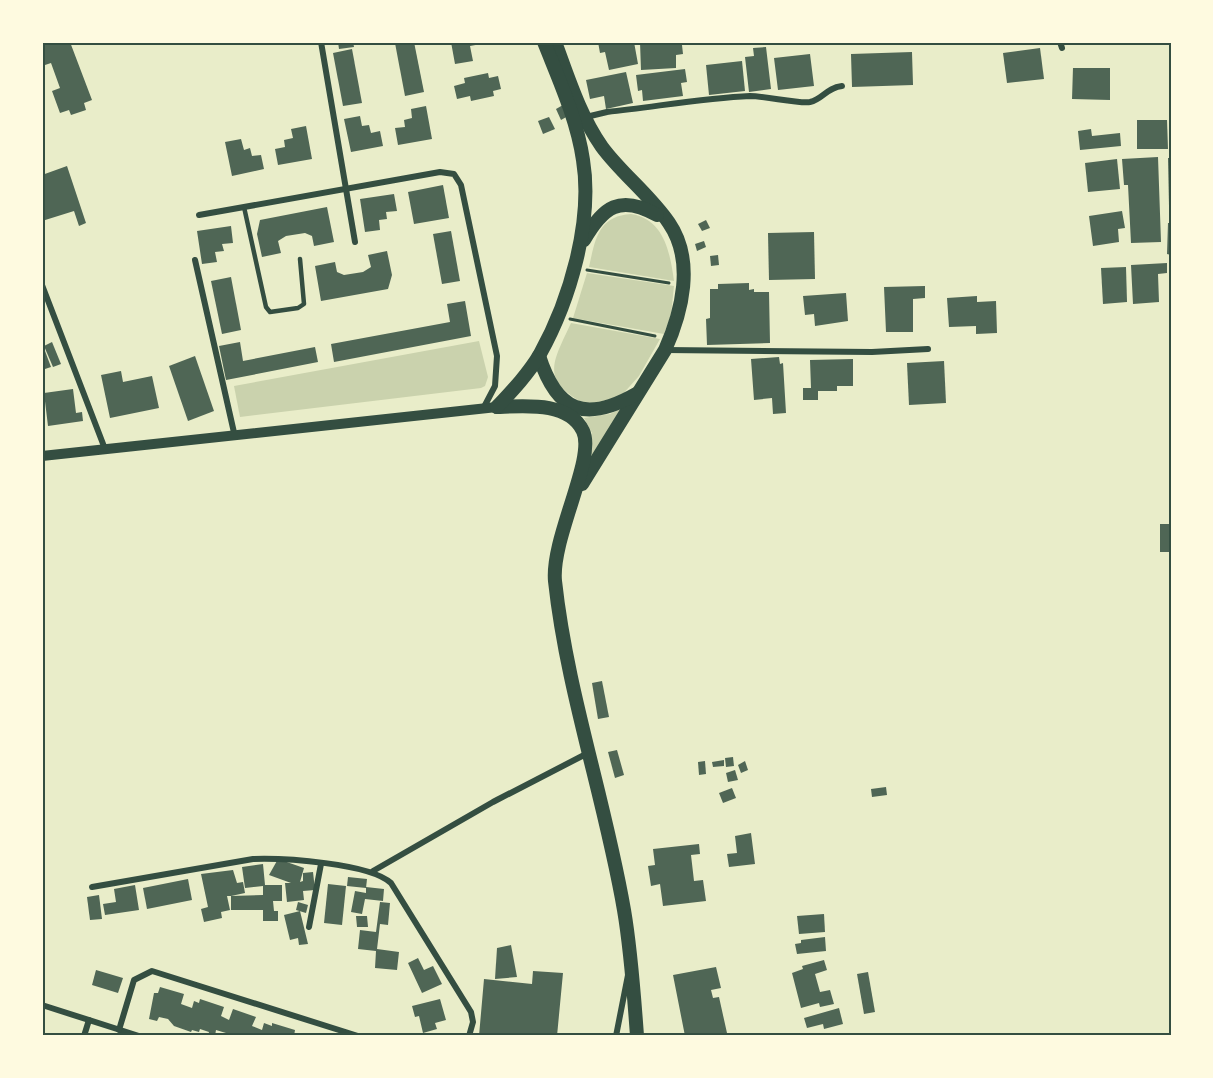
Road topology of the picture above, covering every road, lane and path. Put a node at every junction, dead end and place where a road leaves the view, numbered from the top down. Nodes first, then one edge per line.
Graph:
1 (321, 42) edge
2 (544, 42) edge
3 (555, 42) edge
4 (842, 86) dead end
5 (579, 119) junction
6 (346, 190) junction
7 (244, 207) junction
8 (199, 215) dead end
9 (669, 223) junction
10 (355, 242) dead end
11 (576, 252) junction
12 (300, 259) dead end
13 (195, 260) dead end
14 (573, 268) junction
15 (42, 285) edge
16 (684, 285) junction
17 (558, 317) junction
18 (667, 345) junction
19 (928, 349) dead end
20 (539, 356) junction
21 (638, 393) junction
22 (562, 406) junction
23 (490, 407) junction
24 (235, 437) junction
25 (105, 449) junction
26 (42, 456) edge
27 (570, 504) junction
28 (589, 753) junction
29 (321, 864) junction
30 (373, 871) junction
31 (92, 887) dead end
32 (309, 927) dead end
33 (631, 958) junction
34 (42, 1005) edge
35 (89, 1020) junction
36 (119, 1030) junction
37 (84, 1036) edge
38 (139, 1036) edge
39 (358, 1036) edge
40 (469, 1036) edge
41 (616, 1036) edge
42 (638, 1036) edge

1 - 6 street
2 - 5 main road
3 - 5 main road
4 - 5 street
5 - 9 main road
5 - 11 main road
6 - 7 street
6 - 10 street
6 - 23 street
7 - 8 street
7 - 12 lane
9 - 11 main road
9 - 16 main road
11 - 14 main road
13 - 24 street
14 - 16 path
14 - 17 main road
15 - 25 street
16 - 18 main road
17 - 18 path
17 - 20 main road
18 - 19 street
18 - 21 main road
20 - 22 main road
20 - 23 main road
21 - 22 main road
21 - 27 main road
22 - 23 main road
22 - 27 main road
23 - 24 street
24 - 25 street
25 - 26 street
27 - 28 main road
28 - 30 street
28 - 33 main road
29 - 30 street
29 - 31 street
29 - 32 street
30 - 40 street
33 - 41 street
33 - 42 main road
34 - 35 street
35 - 36 street
35 - 37 street
36 - 38 street
36 - 39 street

